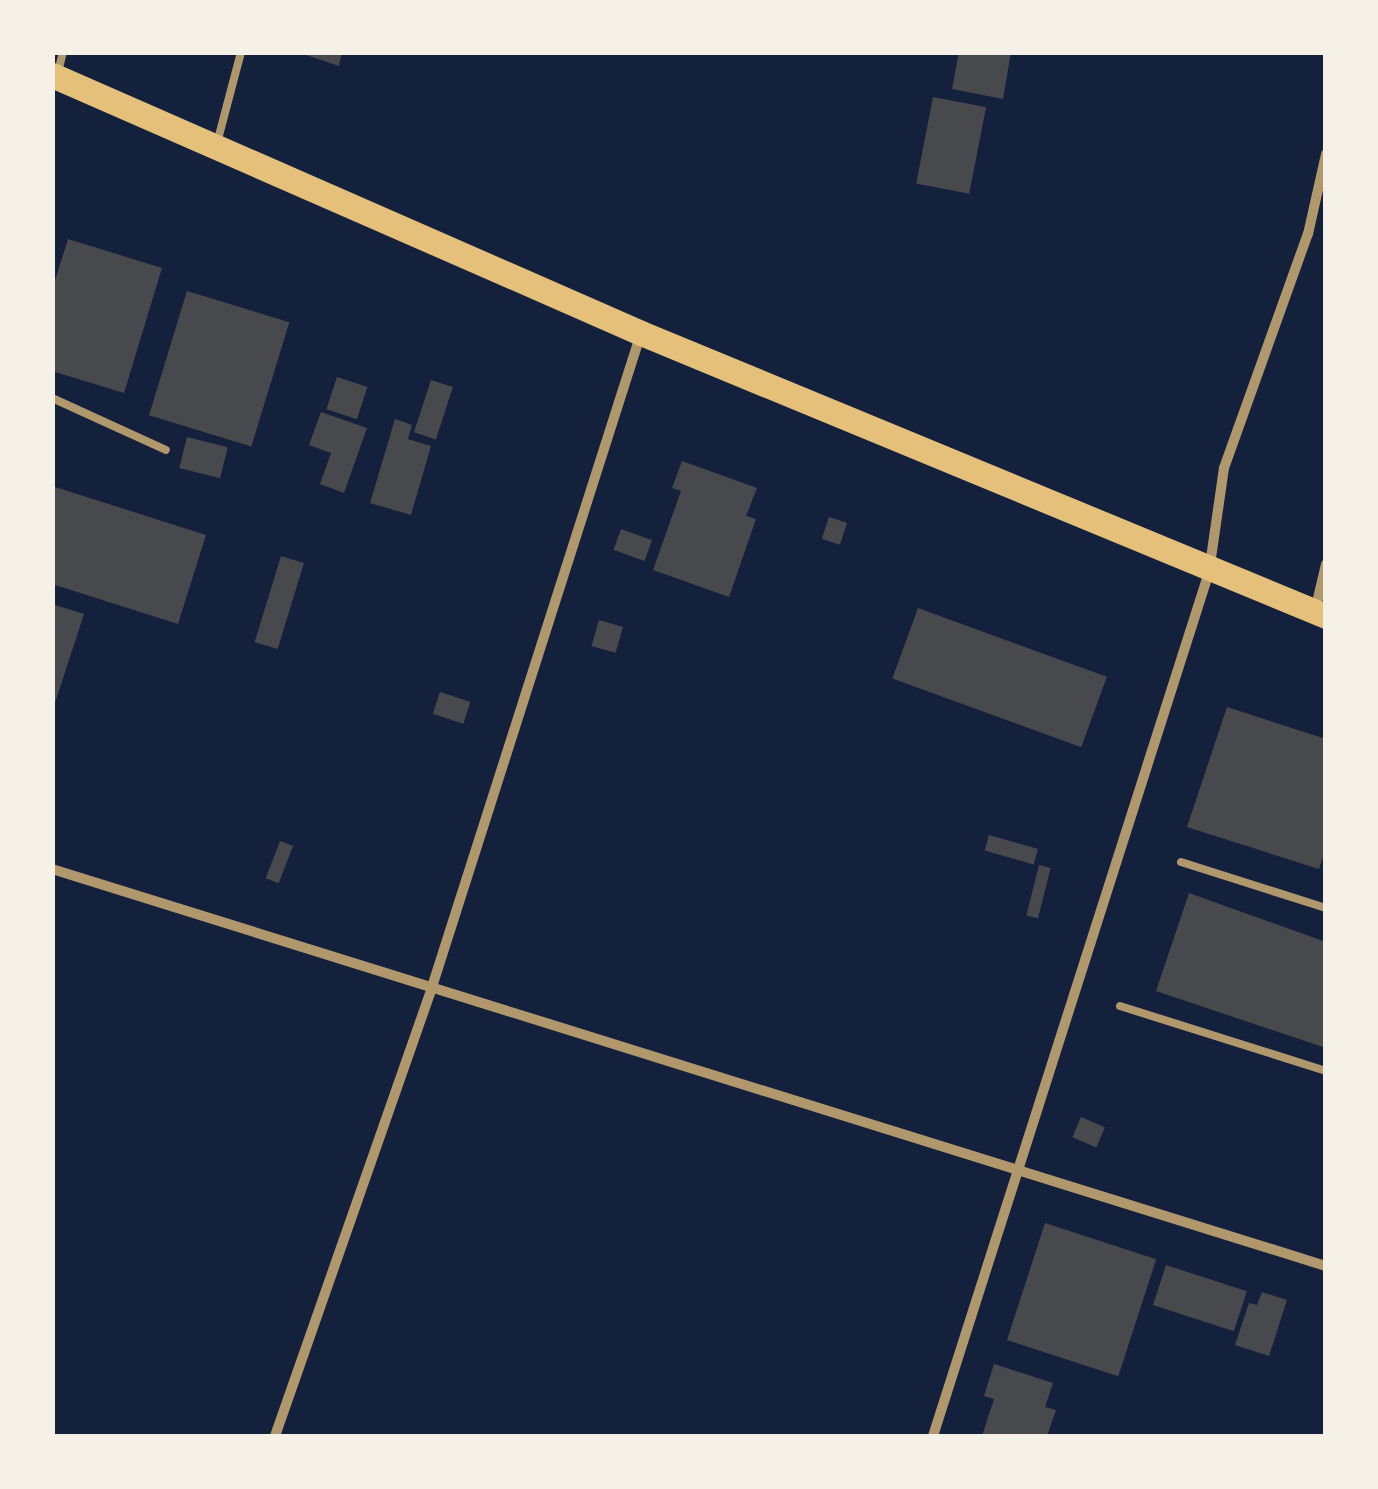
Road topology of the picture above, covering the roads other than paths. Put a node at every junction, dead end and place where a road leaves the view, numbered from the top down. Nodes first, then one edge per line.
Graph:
1 (242, 52) edge
2 (56, 73) edge
3 (216, 147) junction
4 (1326, 154) edge
5 (641, 333) junction
6 (52, 398) edge
7 (166, 450) dead end
8 (1326, 564) edge
9 (1209, 572) junction
10 (1320, 614) edge
11 (1180, 862) dead end
12 (52, 868) edge
13 (1326, 908) edge
14 (431, 990) junction
15 (1120, 1006) dead end
16 (1326, 1072) edge
17 (1016, 1174) junction
18 (1326, 1266) edge
19 (275, 1436) edge
20 (933, 1436) edge

1 - 3 lane
2 - 3 main road
3 - 5 main road
4 - 9 street
5 - 9 main road
5 - 14 street
6 - 7 lane
8 - 10 street
9 - 10 main road
9 - 17 street
11 - 13 lane
12 - 14 street
14 - 17 street
14 - 19 street
15 - 16 lane
17 - 18 street
17 - 20 street

